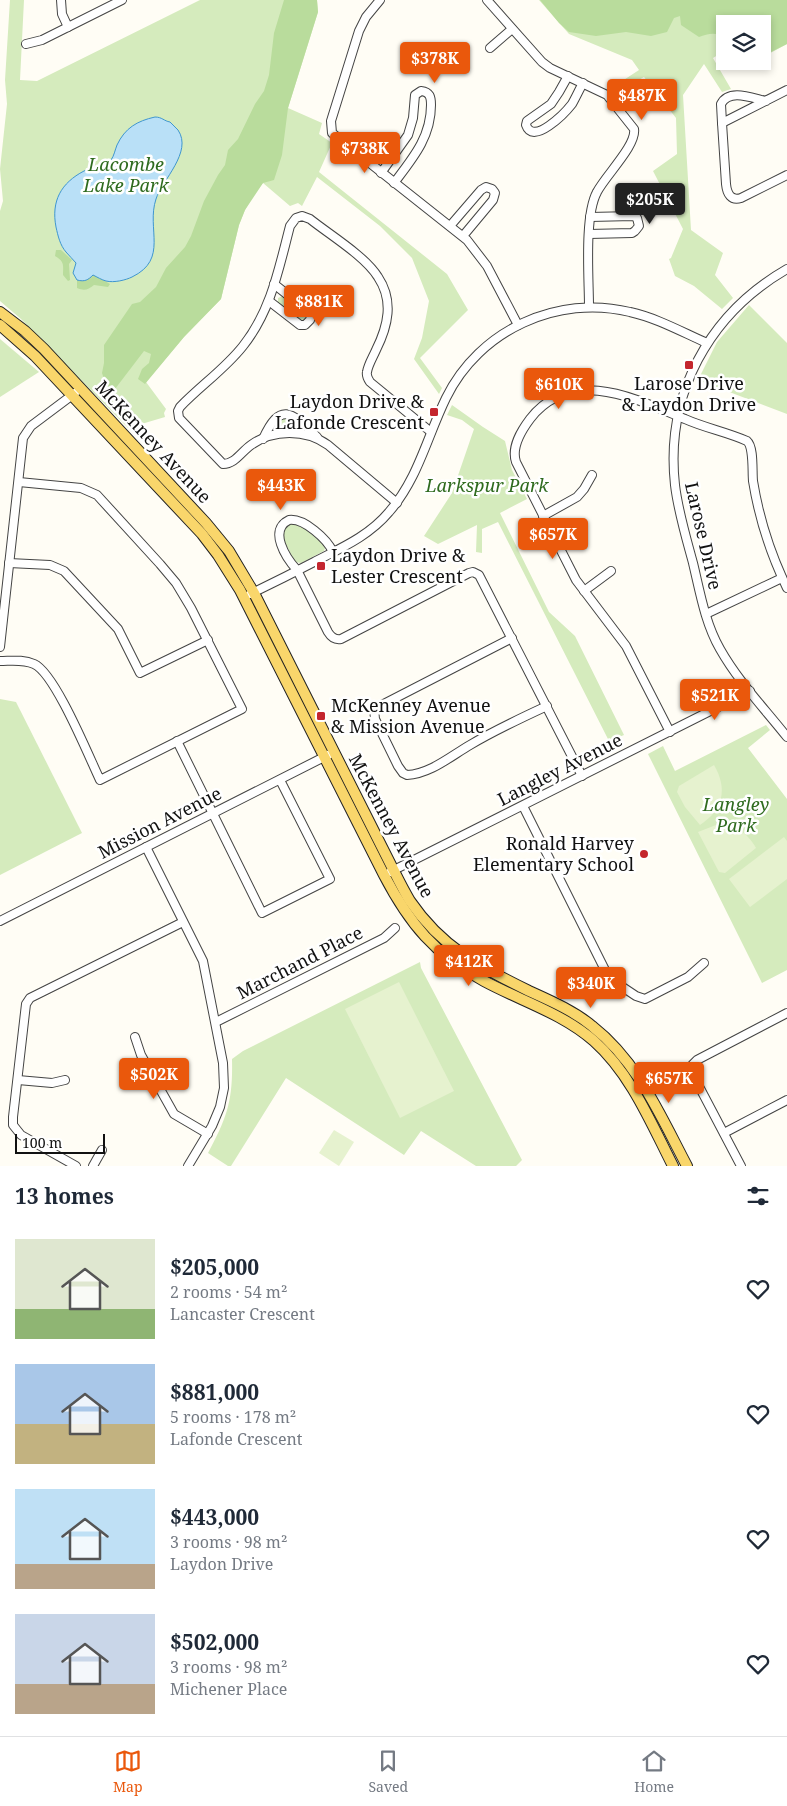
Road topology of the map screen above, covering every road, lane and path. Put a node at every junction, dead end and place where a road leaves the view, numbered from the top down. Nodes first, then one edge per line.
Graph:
1 (61, 0) edge
2 (122, 0) edge
3 (380, 0) edge
4 (487, 0) edge
5 (68, 27) junction
6 (512, 29) junction
7 (26, 44) dead end
8 (490, 48) dead end
9 (568, 76) junction
10 (583, 83) junction
11 (787, 90) edge
12 (766, 101) junction
13 (722, 123) junction
14 (381, 173) junction
15 (787, 175) edge
16 (394, 183) junction
17 (590, 217) junction
18 (450, 226) junction
19 (590, 234) junction
20 (463, 236) junction
21 (787, 269) edge
22 (274, 284) junction
23 (269, 301) junction
24 (589, 307) junction
25 (0, 312) edge
26 (0, 325) edge
27 (518, 325) junction
28 (707, 343) junction
29 (80, 388) junction
30 (72, 396) junction
31 (678, 416) junction
32 (431, 432) junction
33 (263, 439) junction
34 (320, 440) junction
35 (592, 475) dead end
36 (19, 482) junction
37 (397, 503) junction
38 (543, 516) junction
39 (333, 552) junction
40 (9, 563) junction
41 (297, 570) junction
42 (611, 572) dead end
43 (782, 578) junction
44 (787, 588) edge
45 (584, 591) junction
46 (254, 593) junction
47 (244, 598) junction
48 (706, 614) junction
49 (512, 638) junction
50 (208, 640) junction
51 (0, 647) edge
52 (0, 661) edge
53 (750, 691) junction
54 (546, 706) junction
55 (670, 732) junction
56 (787, 737) edge
57 (178, 741) junction
58 (329, 754) junction
59 (582, 776) junction
60 (280, 780) junction
61 (523, 806) junction
62 (214, 812) junction
63 (146, 847) junction
64 (394, 871) junction
65 (384, 875) junction
66 (0, 921) edge
67 (183, 922) junction
68 (395, 928) dead end
69 (704, 963) dead end
70 (787, 1013) edge
71 (216, 1022) junction
72 (135, 1036) dead end
73 (18, 1080) junction
74 (65, 1080) dead end
75 (787, 1100) edge
76 (724, 1133) junction
77 (208, 1134) junction
78 (102, 1150) dead end
79 (76, 1166) edge
80 (92, 1166) edge
81 (188, 1166) edge
82 (673, 1166) edge
83 (687, 1166) edge
84 (741, 1166) edge

1 - 5 street
2 - 5 street
3 - 14 street
4 - 6 street
5 - 7 street
6 - 8 street
6 - 9 street
9 - 10 street
9 - 10 street
10 - 17 street
11 - 12 street
12 - 13 street
12 - 13 street
13 - 15 street
14 - 16 street
14 - 16 street
16 - 18 street
17 - 19 street
17 - 19 street
18 - 20 street
18 - 20 street
19 - 24 street
20 - 27 street
21 - 28 street, Larose Drive
22 - 23 street
22 - 23 street
22 - 32 street
23 - 33 street
24 - 27 street
24 - 28 street
25 - 29 main road, McKenney Avenue
26 - 30 main road, McKenney Avenue
27 - 32 street
28 - 31 street, Larose Drive
29 - 30 street
29 - 46 main road, McKenney Avenue
30 - 36 street
30 - 47 main road, McKenney Avenue
31 - 38 street
31 - 43 street
31 - 48 street, Larose Drive
32 - 37 street
33 - 34 street
33 - 34 street
34 - 37 street
35 - 38 street
36 - 40 street
36 - 50 street
37 - 39 street
38 - 45 street
39 - 41 street
39 - 41 street
40 - 50 street
40 - 51 street
41 - 46 street
41 - 49 street
42 - 45 street
43 - 44 street
43 - 48 street
45 - 55 street
46 - 47 street
46 - 58 main road, McKenney Avenue
47 - 58 main road, McKenney Avenue
48 - 53 street, Larose Drive
49 - 54 street
49 - 54 street
50 - 57 street
52 - 57 street
53 - 55 street, Langley Avenue
53 - 56 street, Larose Drive
54 - 59 street
55 - 59 street, Langley Avenue
57 - 62 street
58 - 60 street, Mission Avenue
58 - 64 main road, McKenney Avenue
58 - 65 main road, McKenney Avenue
59 - 61 street, Langley Avenue
60 - 62 street, Mission Avenue
60 - 62 street
61 - 64 street, Langley Avenue
61 - 69 street
62 - 63 street, Mission Avenue
63 - 66 street, Mission Avenue
63 - 67 street
64 - 65 street, Langley Avenue
64 - 83 main road, McKenney Avenue
65 - 82 main road, McKenney Avenue
67 - 71 street
67 - 73 street
68 - 71 street, Marchand Place
70 - 76 street
71 - 77 street
72 - 77 street
73 - 74 street
73 - 79 street
75 - 76 street
76 - 84 street
77 - 81 street
78 - 80 street

